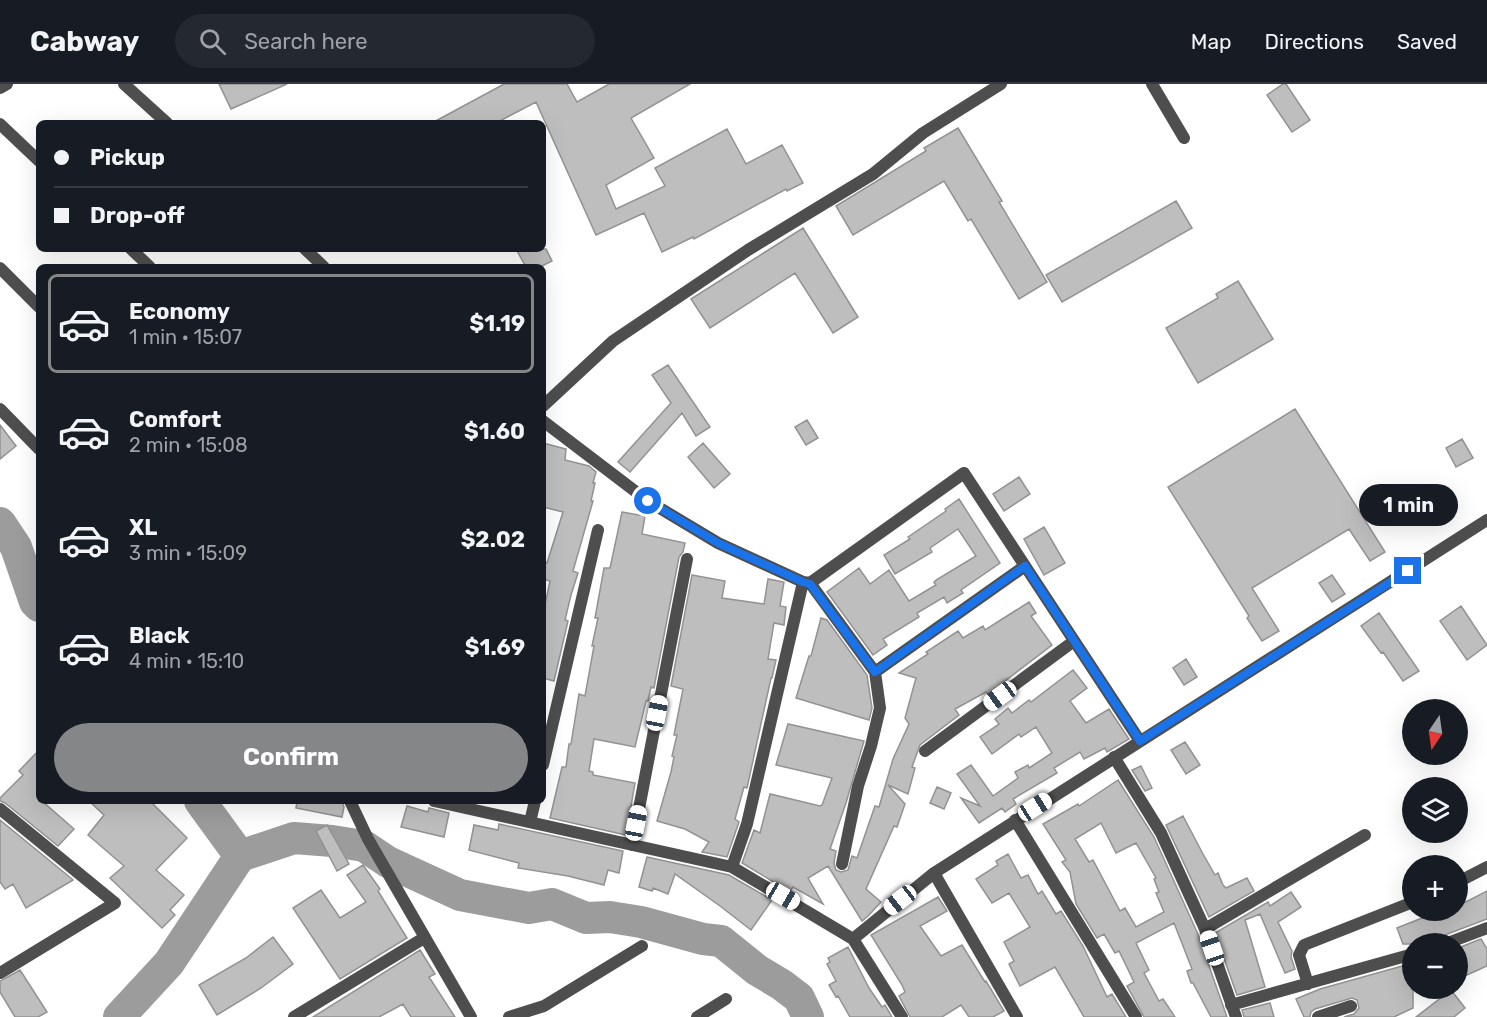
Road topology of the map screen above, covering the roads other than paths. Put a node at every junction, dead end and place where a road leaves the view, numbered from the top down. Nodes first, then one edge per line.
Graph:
1 (7, 84) edge
2 (124, 84) edge
3 (1001, 84) edge
4 (1152, 84) edge
5 (0, 88) edge
6 (164, 120) edge
7 (0, 124) edge
8 (1184, 138) dead end
9 (36, 158) edge
10 (134, 252) edge
11 (308, 252) edge
12 (147, 264) edge
13 (321, 264) edge
14 (0, 268) edge
15 (36, 304) edge
16 (546, 403) edge
17 (0, 409) edge
18 (546, 423) edge
19 (36, 446) edge
20 (1487, 520) edge
21 (598, 530) dead end
22 (687, 559) dead end
23 (1025, 566) junction
24 (806, 583) junction
25 (1074, 641) junction
26 (875, 672) junction
27 (1140, 741) junction
28 (925, 751) dead end
29 (546, 752) edge
30 (1114, 757) junction
31 (351, 804) edge
32 (448, 804) edge
33 (534, 804) edge
34 (0, 809) edge
35 (1015, 820) junction
36 (530, 822) junction
37 (1365, 835) dead end
38 (632, 844) junction
39 (842, 864) dead end
40 (732, 867) junction
41 (1487, 867) edge
42 (934, 873) junction
43 (1468, 877) edge
44 (1402, 906) edge
45 (1487, 928) edge
46 (1205, 929) junction
47 (1468, 935) edge
48 (424, 938) junction
49 (853, 939) junction
50 (642, 946) dead end
51 (1402, 957) edge
52 (0, 973) edge
53 (1308, 984) junction
54 (726, 999) dead end
55 (1231, 1005) junction
56 (1350, 1006) dead end
57 (294, 1017) edge
58 (471, 1017) edge
59 (509, 1017) edge
60 (697, 1017) edge
61 (902, 1017) edge
62 (1017, 1017) edge
63 (1136, 1017) edge
64 (1236, 1017) edge
65 (1318, 1017) edge

1 - 5 street
2 - 6 street
3 - 16 street
4 - 8 street
7 - 9 street
10 - 12 street
11 - 13 street
14 - 15 street
17 - 19 street
18 - 24 street
20 - 27 street
21 - 29 street
22 - 38 street
23 - 24 street
23 - 25 street
23 - 26 street
24 - 26 street
24 - 40 street
25 - 27 street
25 - 28 street
26 - 39 street
27 - 30 street
30 - 35 street
30 - 46 street
31 - 48 street
32 - 36 street
33 - 36 street
34 - 52 street
35 - 42 street
35 - 63 street
36 - 38 street
37 - 46 street
38 - 40 street
40 - 49 street
41 - 43 street
42 - 49 street
42 - 62 street
44 - 53 street
45 - 47 street
46 - 55 street
48 - 57 street
48 - 58 street
49 - 61 street
50 - 59 street
51 - 53 street
53 - 55 street
54 - 60 street
55 - 64 street
56 - 65 street

